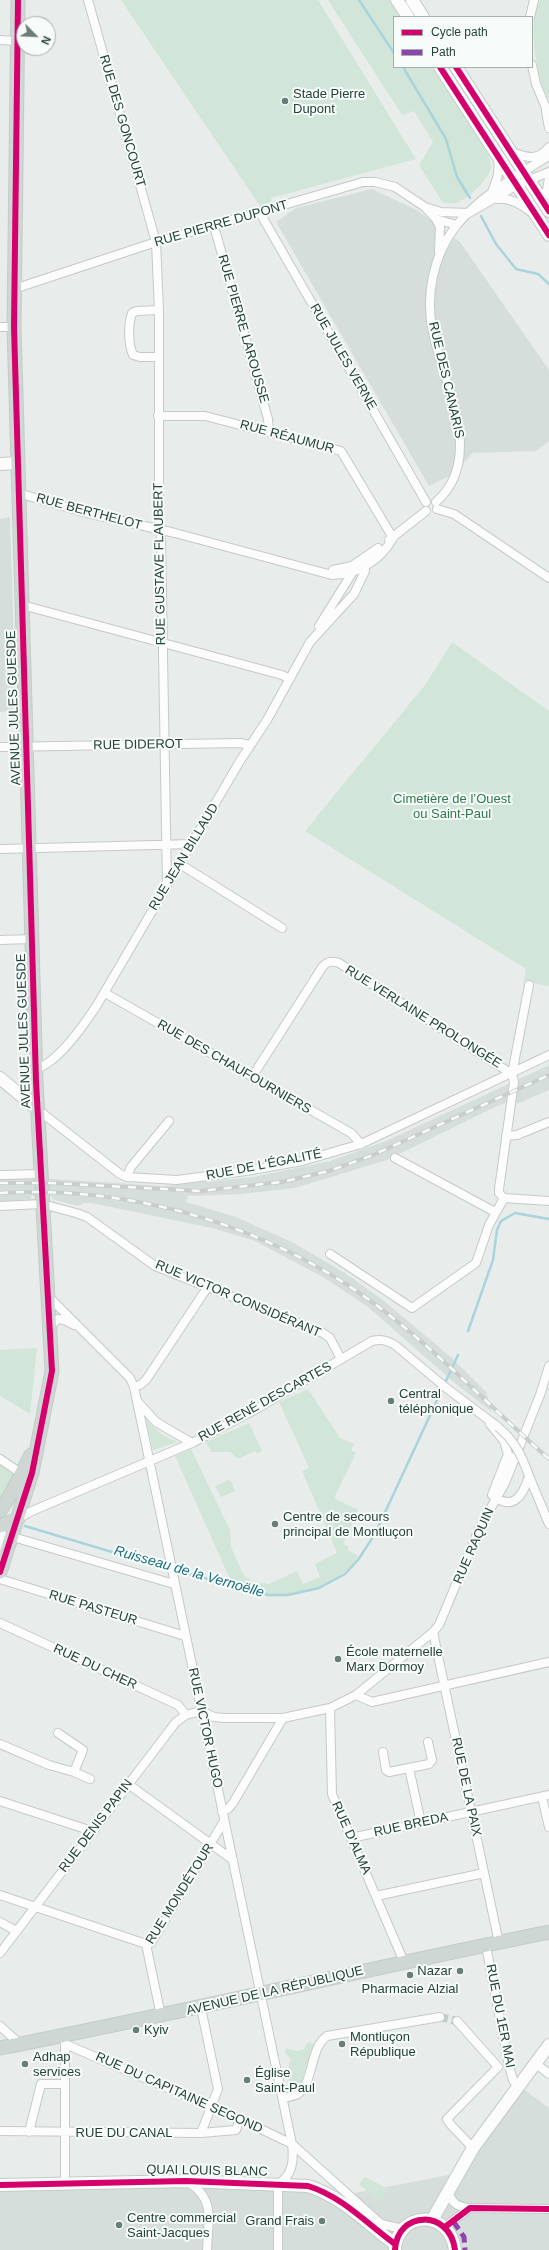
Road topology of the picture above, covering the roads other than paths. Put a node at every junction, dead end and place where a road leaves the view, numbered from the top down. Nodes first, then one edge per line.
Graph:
1 (18, 0) edge
2 (88, 0) edge
3 (397, 0) edge
4 (412, 0) edge
5 (534, 0) edge
6 (17, 16) edge
7 (407, 16) edge
8 (422, 16) edge
9 (530, 16) edge
10 (0, 40) edge
11 (16, 40) joint
12 (441, 68) edge
13 (457, 68) edge
14 (533, 68) edge
15 (548, 113) edge
16 (549, 128) edge
17 (549, 147) edge
18 (512, 152) junction
19 (497, 154) junction
20 (548, 157) edge
21 (549, 173) edge
22 (526, 177) junction
23 (549, 177) edge
24 (514, 182) junction
25 (492, 197) junction
26 (425, 207) junction
27 (549, 210) edge
28 (260, 213) junction
29 (469, 213) junction
30 (436, 219) junction
31 (539, 219) junction
32 (456, 225) junction
33 (214, 226) junction
34 (549, 235) edge
35 (156, 242) junction
36 (439, 256) junction
37 (14, 289) junction
38 (159, 310) junction
39 (0, 327) edge
40 (14, 327) junction
41 (159, 358) junction
42 (158, 416) junction
43 (269, 432) junction
44 (18, 463) junction
45 (0, 464) edge
46 (18, 493) junction
47 (426, 502) junction
48 (437, 505) junction
49 (426, 511) junction
50 (160, 530) junction
51 (393, 538) junction
52 (361, 564) junction
53 (312, 569) junction
54 (353, 572) junction
55 (332, 575) junction
56 (549, 578) edge
57 (343, 588) junction
58 (22, 605) junction
59 (317, 633) junction
60 (161, 643) junction
61 (290, 679) junction
62 (163, 744) junction
63 (26, 746) junction
64 (250, 746) junction
65 (0, 747) edge
66 (164, 844) junction
67 (192, 844) junction
68 (29, 848) junction
69 (0, 849) edge
70 (180, 864) junction
71 (167, 886) junction
72 (282, 928) dead end
73 (32, 939) junction
74 (0, 940) edge
75 (529, 985) dead end
76 (105, 993) junction
77 (549, 1055) edge
78 (36, 1068) junction
79 (512, 1074) junction
80 (252, 1077) junction
81 (0, 1078) edge
82 (38, 1109) junction
83 (169, 1121) dead end
84 (549, 1122) edge
85 (506, 1136) junction
86 (362, 1144) junction
87 (395, 1158) dead end
88 (40, 1174) junction
89 (0, 1175) edge
90 (123, 1175) junction
91 (504, 1198) junction
92 (549, 1201) edge
93 (42, 1204) junction
94 (0, 1206) edge
95 (495, 1212) junction
96 (330, 1254) dead end
97 (207, 1288) junction
98 (49, 1297) junction
99 (50, 1328) junction
100 (81, 1331) junction
101 (341, 1359) junction
102 (549, 1366) edge
103 (134, 1387) junction
104 (137, 1401) junction
105 (480, 1414) junction
106 (42, 1428) junction
107 (192, 1443) junction
108 (0, 1459) edge
109 (148, 1461) junction
110 (9, 1464) junction
111 (25, 1469) junction
112 (529, 1476) junction
113 (15, 1487) junction
114 (496, 1499) junction
115 (28, 1508) junction
116 (0, 1511) edge
117 (18, 1519) junction
118 (549, 1524) edge
119 (0, 1526) edge
120 (4, 1535) edge
121 (0, 1572) edge
122 (0, 1579) edge
123 (174, 1584) junction
124 (0, 1623) edge
125 (433, 1632) junction
126 (185, 1636) junction
127 (549, 1662) edge
128 (444, 1685) junction
129 (356, 1695) junction
130 (330, 1708) junction
131 (201, 1711) junction
132 (186, 1715) junction
133 (283, 1718) junction
134 (58, 1733) dead end
135 (428, 1742) dead end
136 (0, 1744) edge
137 (382, 1752) dead end
138 (409, 1768) junction
139 (74, 1772) junction
140 (90, 1779) dead end
141 (128, 1784) junction
142 (545, 1796) edge
143 (1, 1803) edge
144 (222, 1812) junction
145 (471, 1812) junction
146 (224, 1821) junction
147 (421, 1823) junction
148 (549, 1827) edge
149 (92, 1830) junction
150 (351, 1838) junction
151 (210, 1846) junction
152 (233, 1860) junction
153 (484, 1873) junction
154 (0, 1895) edge
155 (376, 1896) junction
156 (34, 1907) junction
157 (0, 1922) edge
158 (16, 1931) junction
159 (549, 1932) edge
160 (499, 1942) junction
161 (146, 1944) junction
162 (486, 1946) junction
163 (0, 1953) edge
164 (404, 1962) junction
165 (261, 1995) junction
166 (201, 2008) junction
167 (161, 2016) junction
168 (440, 2017) tunnel mouth
169 (457, 2021) tunnel mouth
170 (0, 2026) edge
171 (65, 2040) junction
172 (20, 2044) junction
173 (549, 2045) edge
174 (0, 2048) edge
175 (535, 2063) junction
176 (510, 2066) junction
177 (498, 2067) junction
178 (549, 2074) edge
179 (65, 2084) junction
180 (517, 2086) junction
181 (283, 2098) junction
182 (212, 2107) junction
183 (240, 2119) junction
184 (0, 2131) edge
185 (29, 2132) junction
186 (65, 2133) junction
187 (201, 2133) junction
188 (292, 2144) junction
189 (473, 2148) junction
190 (186, 2181) junction
191 (65, 2182) junction
192 (278, 2184) junction
193 (0, 2185) edge
194 (448, 2192) junction
195 (470, 2208) junction
196 (549, 2210) edge
197 (432, 2220) junction
198 (445, 2227) junction
199 (403, 2229) junction
200 (395, 2247) edge
201 (207, 2250) edge
202 (278, 2250) edge
203 (455, 2250) edge

1 - 6 main road, AVENUE JULES GUESDE
2 - 35 street, RUE DES GONCOURT
3 - 7 main road
4 - 8 main road
5 - 9 street
10 - 11 street
11 - 37 main road, AVENUE JULES GUESDE
12 - 19 main road
13 - 18 main road
14 - 15 street
15 - 16 street
17 - 18 street
17 - 20 street
18 - 22 main road
19 - 24 main road
19 - 25 street
20 - 22 street
21 - 22 street
21 - 23 street
22 - 24 street, RUE DES CANARIS
22 - 27 main road
23 - 27 street
24 - 25 street, RUE DES CANARIS
24 - 31 main road
25 - 29 street, RUE DES CANARIS
25 - 31 street
26 - 28 street, RUE PIERRE DUPONT
26 - 29 street
26 - 30 street
28 - 33 street, RUE PIERRE DUPONT
28 - 47 street, RUE JULES VERNE
29 - 32 street, RUE DES CANARIS
30 - 32 street
30 - 36 street
31 - 34 main road
32 - 36 street, RUE DES CANARIS
33 - 35 street, RUE PIERRE DUPONT
33 - 43 street, RUE PIERRE LAROUSSE
35 - 37 street, RUE PIERRE DUPONT
35 - 38 street, RUE GUSTAVE FLAUBERT
36 - 48 street, RUE DES CANARIS
37 - 40 main road, AVENUE JULES GUESDE
38 - 41 street, RUE GUSTAVE FLAUBERT
38 - 41 street
39 - 40 street
40 - 44 main road, AVENUE JULES GUESDE
41 - 42 street, RUE GUSTAVE FLAUBERT
42 - 43 street, RUE RÉAUMUR
42 - 50 street, RUE GUSTAVE FLAUBERT
43 - 51 street, RUE RÉAUMUR
44 - 45 main road
44 - 46 main road, AVENUE JULES GUESDE
46 - 50 street, RUE BERTHELOT
46 - 58 main road, AVENUE JULES GUESDE
47 - 48 street
47 - 49 street
48 - 49 street
48 - 56 street
49 - 51 street
50 - 53 street, RUE BERTHELOT
50 - 60 street, RUE GUSTAVE FLAUBERT
51 - 52 street
52 - 53 street
52 - 54 street
52 - 59 street
53 - 55 street
54 - 55 street
54 - 57 street
55 - 57 street
57 - 59 street
58 - 60 street
58 - 63 main road, AVENUE JULES GUESDE
59 - 61 street, RUE JEAN BILLAUD
60 - 61 street
60 - 62 street, RUE GUSTAVE FLAUBERT
61 - 64 street, RUE JEAN BILLAUD
62 - 63 street, RUE DIDEROT
62 - 64 street, RUE DIDEROT
62 - 66 street, RUE GUSTAVE FLAUBERT
63 - 65 street, RUE DIDEROT
63 - 68 main road, AVENUE JULES GUESDE
64 - 67 street, RUE JEAN BILLAUD
66 - 67 street
66 - 68 street
66 - 71 street, RUE GUSTAVE FLAUBERT
67 - 70 street, RUE JEAN BILLAUD
68 - 69 street
68 - 73 main road, AVENUE JULES GUESDE
70 - 71 street, RUE JEAN BILLAUD
70 - 72 street
71 - 76 street, RUE JEAN BILLAUD
73 - 74 street
73 - 78 main road, AVENUE JULES GUESDE
75 - 79 street
76 - 78 street, RUE JEAN BILLAUD
76 - 80 street, RUE DES CHAUFOURNIERS
77 - 79 street, RUE DE L'ÉGALITÉ
78 - 82 main road, AVENUE JULES GUESDE
79 - 80 street, RUE VERLAINE PROLONGÉE
79 - 85 street
79 - 86 street, RUE DE L'ÉGALITÉ
80 - 86 street, RUE DES CHAUFOURNIERS
81 - 82 main road
82 - 88 main road, AVENUE JULES GUESDE
82 - 90 street
83 - 90 street
84 - 85 street
85 - 91 street
86 - 90 street, RUE DE L'ÉGALITÉ
87 - 95 street
88 - 89 street
88 - 93 main road, AVENUE JULES GUESDE
91 - 92 street
91 - 95 street
93 - 94 street, RUE VICTOR CONSIDÉRANT
93 - 97 street, RUE VICTOR CONSIDÉRANT
93 - 98 main road, AVENUE JULES GUESDE
95 - 96 street
97 - 101 street, RUE VICTOR CONSIDÉRANT
97 - 103 street
98 - 99 main road, AVENUE JULES GUESDE
98 - 100 street
99 - 100 street
99 - 106 main road, AVENUE JULES GUESDE
100 - 103 street
101 - 105 street, RUE RENÉ DESCARTES
101 - 107 street, RUE RENÉ DESCARTES
102 - 114 street, RUE RAQUIN
103 - 104 street, RUE VICTOR HUGO
104 - 107 street
104 - 109 street, RUE VICTOR HUGO
105 - 112 street, bridge
105 - 114 street
106 - 111 main road
106 - 115 main road
107 - 109 street, RUE RENÉ DESCARTES
108 - 110 street
109 - 115 street, RUE RENÉ DESCARTES
109 - 123 street, RUE VICTOR HUGO
110 - 111 street
110 - 113 street
111 - 113 main road
111 - 115 street
112 - 114 street
112 - 118 street
113 - 116 main road
114 - 125 street, RUE RAQUIN
115 - 117 main road
117 - 119 main road
117 - 120 main road
120 - 121 main road
120 - 123 street
122 - 126 street, RUE PASTEUR
123 - 126 street, RUE VICTOR HUGO
124 - 132 street, RUE DU CHER
125 - 128 street, RUE DE LA PAIX
125 - 129 street, RUE RAQUIN
126 - 131 street, RUE VICTOR HUGO
127 - 128 street
128 - 129 street
128 - 145 street, RUE DE LA PAIX
129 - 130 street, RUE RAQUIN
130 - 133 street, RUE RAQUIN
130 - 150 street, RUE D'ALMA
131 - 132 street, RUE DENIS PAPIN
131 - 133 street, RUE RAQUIN
131 - 144 street, RUE VICTOR HUGO
132 - 141 street, RUE DENIS PAPIN
133 - 144 street
134 - 139 street
135 - 138 street
136 - 139 street
137 - 138 street
138 - 147 street
139 - 140 street
141 - 149 street, RUE DENIS PAPIN
141 - 151 street
142 - 145 street, RUE BREDA
142 - 148 street
143 - 149 street
144 - 146 street, RUE VICTOR HUGO
145 - 147 street, RUE BREDA
145 - 153 street, RUE DE LA PAIX
146 - 151 street, RUE MONDÉTOUR
146 - 152 street, RUE VICTOR HUGO
147 - 150 street, RUE BREDA
149 - 156 street, RUE DENIS PAPIN
150 - 155 street, RUE D'ALMA
151 - 152 street
151 - 161 street, RUE MONDÉTOUR
152 - 165 street, RUE VICTOR HUGO
153 - 155 street
153 - 160 street, RUE DE LA PAIX
154 - 156 street
155 - 164 street, RUE D'ALMA
156 - 158 street, RUE DENIS PAPIN
156 - 161 street
157 - 158 street
158 - 163 street, RUE DENIS PAPIN
159 - 160 main road, AVENUE DE LA RÉPUBLIQUE
160 - 162 main road, AVENUE DE LA RÉPUBLIQUE
161 - 167 street, RUE MONDÉTOUR
162 - 164 main road, AVENUE DE LA RÉPUBLIQUE
162 - 176 street, RUE DU 1ER MAI
164 - 165 main road, AVENUE DE LA RÉPUBLIQUE
165 - 166 main road, AVENUE DE LA RÉPUBLIQUE
165 - 181 street, RUE VICTOR HUGO
166 - 167 main road, AVENUE DE LA RÉPUBLIQUE
166 - 182 street
167 - 171 main road, AVENUE DE LA RÉPUBLIQUE
168 - 181 street
169 - 177 street
170 - 172 street
171 - 172 main road, AVENUE DE LA RÉPUBLIQUE
171 - 179 street
171 - 182 street, RUE DU CAPITAINE SEGOND
172 - 174 main road, AVENUE DE LA RÉPUBLIQUE
173 - 175 main road
175 - 178 street
175 - 180 main road
176 - 177 street
176 - 180 street, RUE DU 1ER MAI
177 - 189 street
179 - 185 street
179 - 186 street
180 - 189 main road
181 - 188 street, QUAI LOUIS BLANC
182 - 183 street, RUE DU CAPITAINE SEGOND
182 - 187 street
183 - 187 street, RUE DU CANAL
183 - 188 street, RUE DU CAPITAINE SEGOND
184 - 185 street, RUE DU CANAL
185 - 186 street, RUE DU CANAL
186 - 187 street, RUE DU CANAL
186 - 191 street
188 - 192 street, QUAI LOUIS BLANC
188 - 199 street
189 - 194 main road
190 - 191 main road, QUAI LOUIS BLANC
190 - 192 main road, QUAI LOUIS BLANC
190 - 201 street
191 - 193 main road, QUAI LOUIS BLANC
192 - 200 main road, QUAI LOUIS BLANC
192 - 202 street
194 - 195 street
194 - 197 main road
195 - 196 street
195 - 198 street
197 - 198 main road
197 - 199 main road
198 - 203 main road
199 - 200 main road

